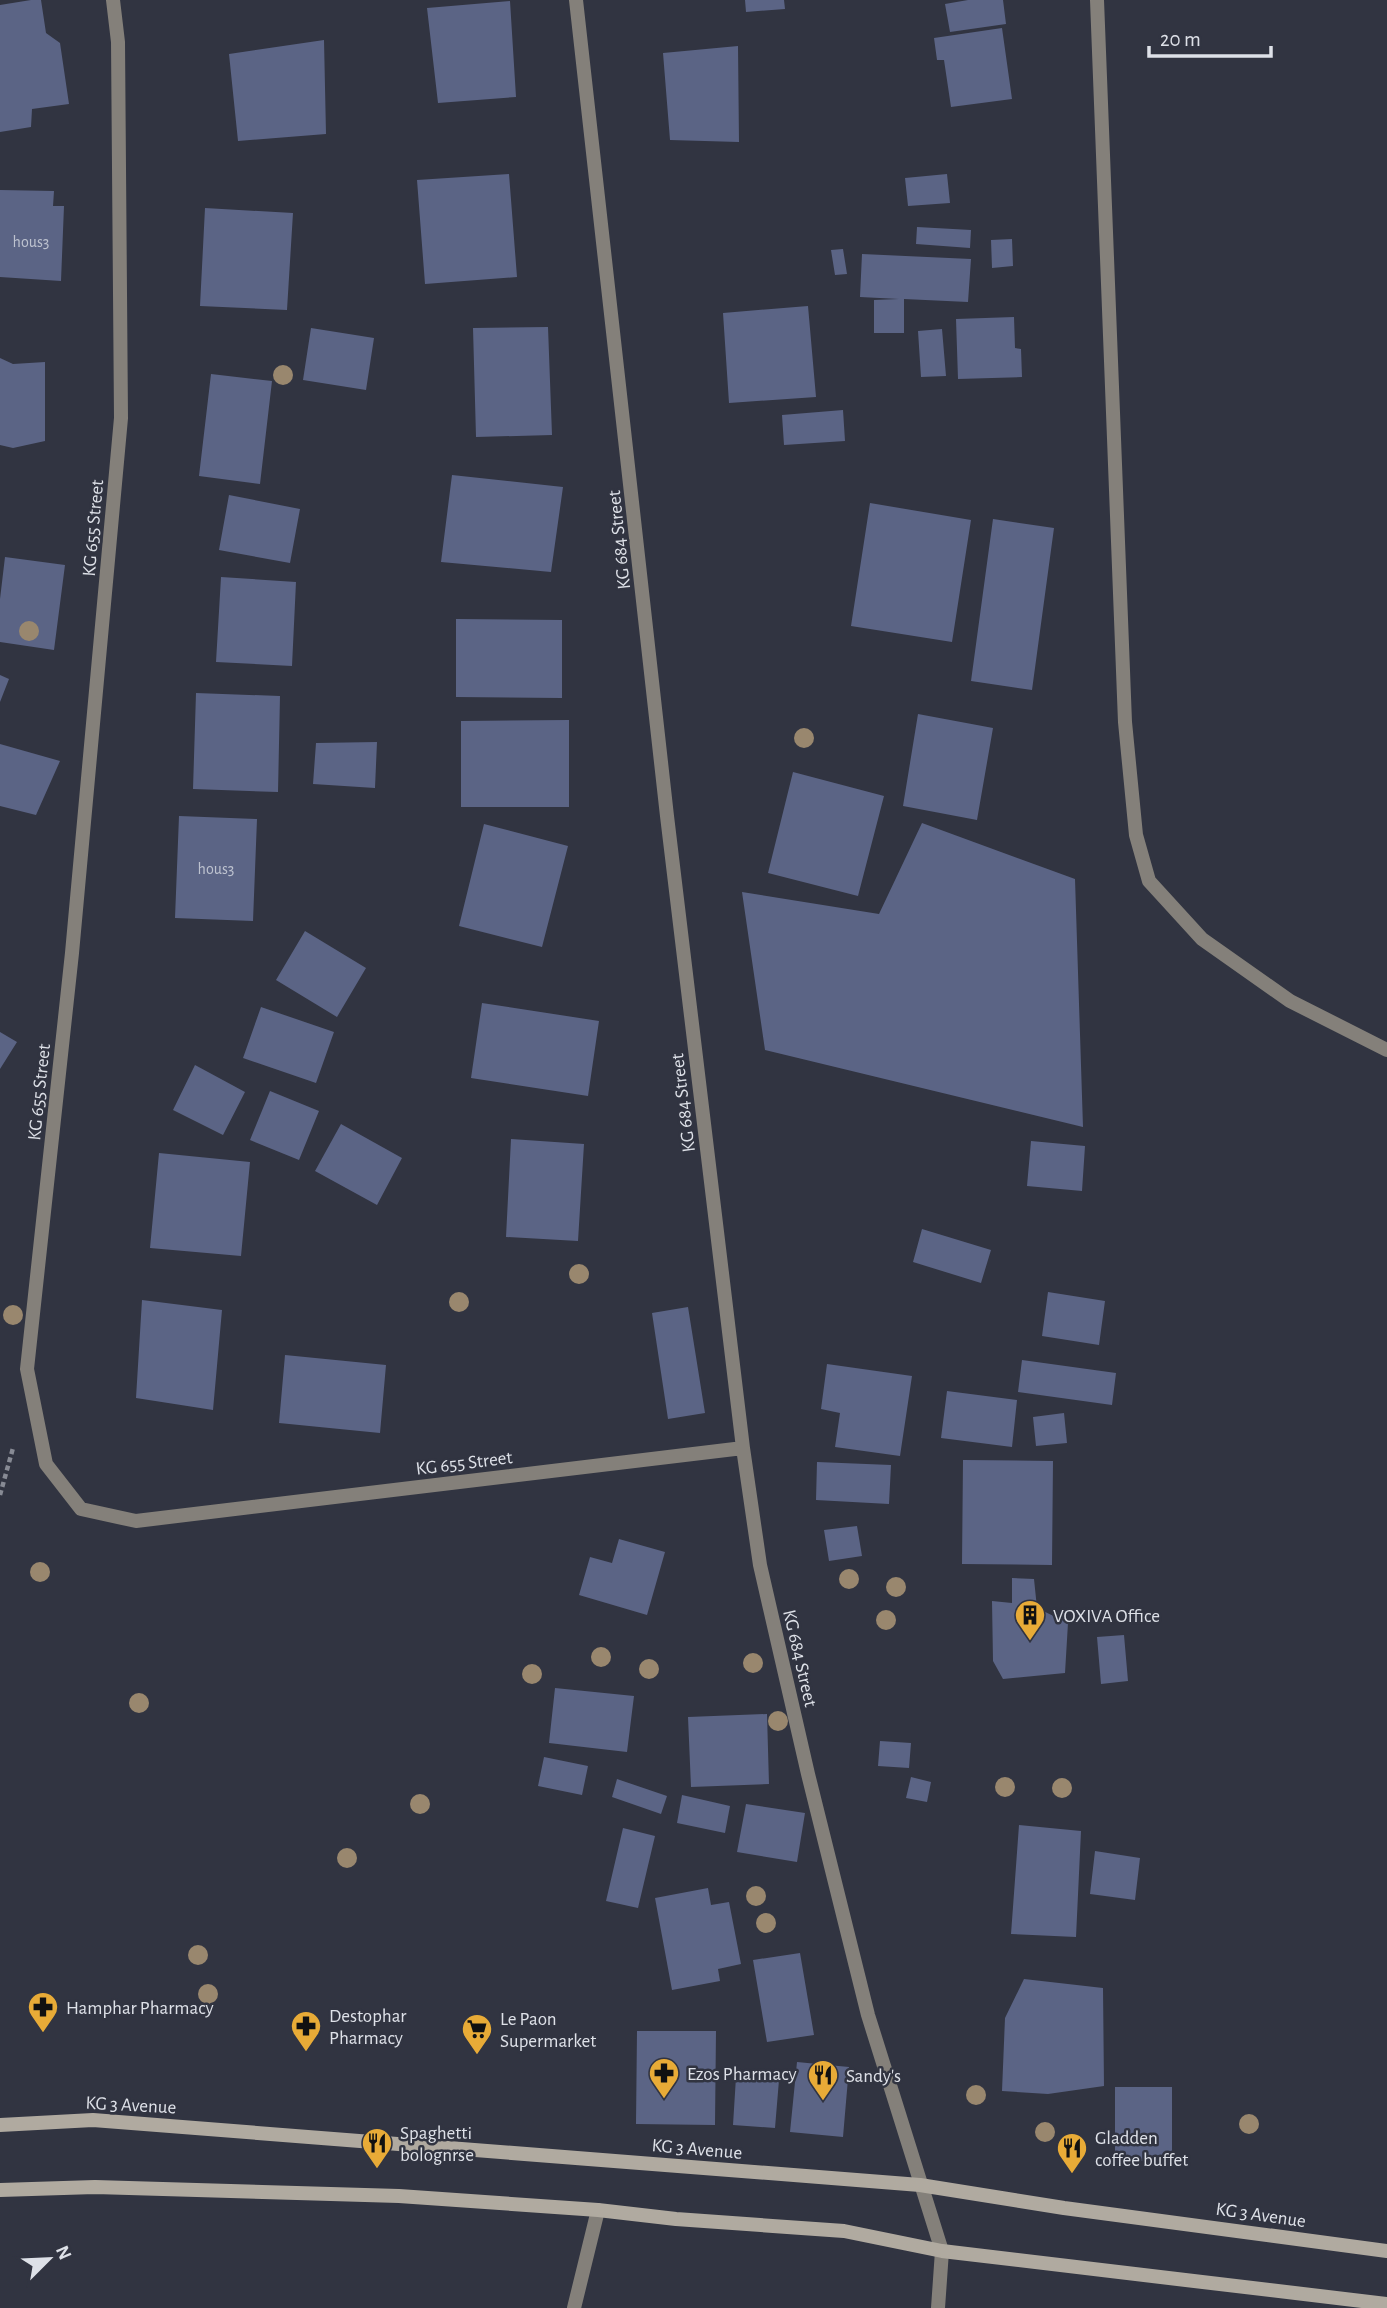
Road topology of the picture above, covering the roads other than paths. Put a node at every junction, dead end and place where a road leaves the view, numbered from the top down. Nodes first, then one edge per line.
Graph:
1 (113, 0) edge
2 (576, 0) edge
3 (1097, 0) edge
4 (1387, 1050) edge
5 (743, 1448) junction
6 (0, 2125) edge
7 (920, 2185) junction
8 (0, 2190) edge
9 (597, 2210) junction
10 (1387, 2250) edge
11 (942, 2251) junction
12 (1387, 2304) edge
13 (574, 2308) edge
14 (938, 2308) edge

1 - 5 street, KG 655 Street
2 - 5 street, KG 684 Street
3 - 4 street
5 - 7 street, KG 684 Street
6 - 7 main road, KG 3 Avenue
7 - 10 main road, KG 3 Avenue
7 - 11 street, KG 684 Street
8 - 9 main road
9 - 11 main road
9 - 13 street
11 - 12 main road
11 - 14 street

